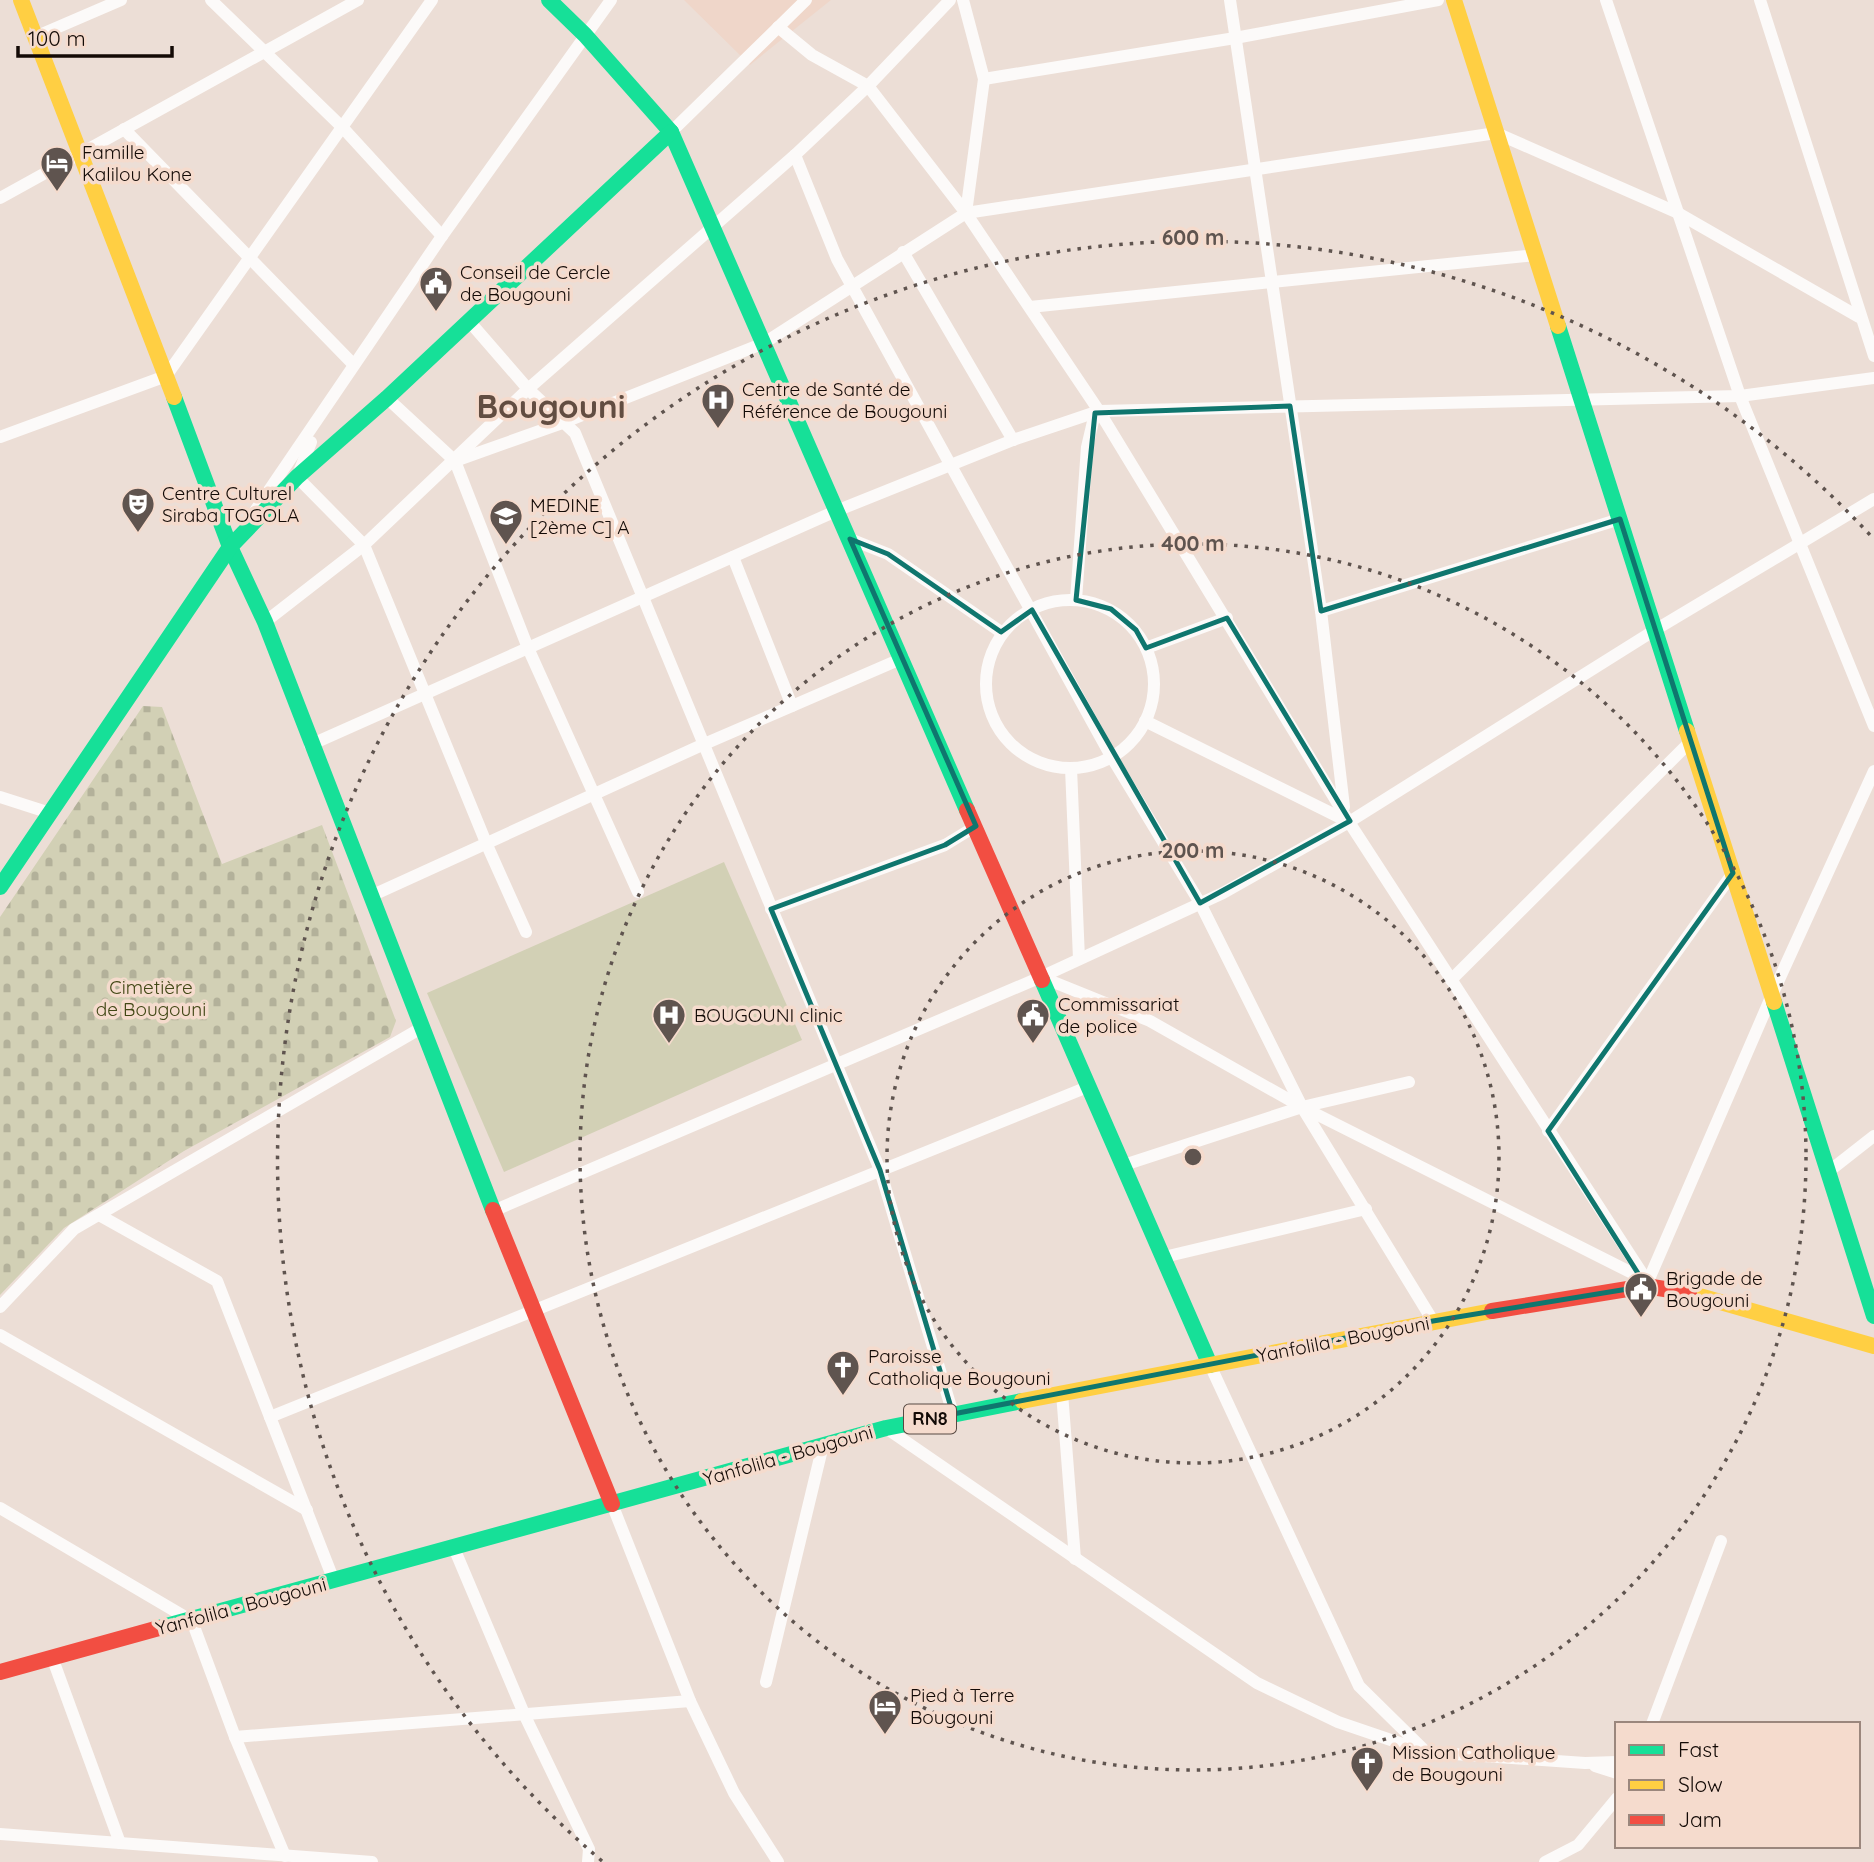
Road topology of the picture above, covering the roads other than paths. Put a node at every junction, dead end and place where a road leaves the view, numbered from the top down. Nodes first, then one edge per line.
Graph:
1 (21, 0) edge
2 (121, 0) edge
3 (211, 0) edge
4 (358, 0) edge
5 (432, 0) edge
6 (549, 0) edge
7 (611, 0) edge
8 (806, 0) edge
9 (950, 0) edge
10 (963, 0) edge
11 (1230, 0) edge
12 (1438, 0) edge
13 (1454, 0) edge
14 (1606, 0) edge
15 (1760, 0) edge
16 (778, 27) junction
17 (586, 35) junction
18 (36, 37) junction
19 (1235, 38) junction
20 (264, 52) junction
21 (984, 79) junction
22 (868, 86) junction
23 (343, 128) junction
24 (124, 129) junction
25 (671, 132) junction
26 (1496, 133) junction
27 (82, 152) junction
28 (795, 155) junction
29 (1255, 169) junction
30 (0, 198) edge
31 (1676, 212) junction
32 (966, 213) junction
33 (713, 226) junction
34 (443, 236) junction
35 (903, 252) junction
36 (1535, 255) junction
37 (248, 258) junction
38 (1272, 282) junction
39 (851, 285) junction
40 (1030, 307) junction
41 (1859, 317) junction
42 (469, 321) junction
43 (764, 343) junction
44 (1874, 356) edge
45 (353, 364) junction
46 (166, 376) junction
47 (1874, 378) edge
48 (528, 389) junction
49 (1740, 396) junction
50 (387, 398) junction
51 (1581, 398) junction
52 (1290, 406) junction
53 (1097, 412) junction
54 (318, 422) junction
55 (565, 422) junction
56 (0, 437) edge
57 (1013, 440) junction
58 (455, 461) junction
59 (951, 464) junction
60 (297, 477) junction
61 (1874, 499) edge
62 (836, 511) junction
63 (1620, 519) junction
64 (850, 539) junction
65 (1799, 544) junction
66 (364, 545) junction
67 (230, 547) junction
68 (733, 557) junction
69 (640, 597) junction
70 (1076, 600) junction
71 (1032, 610) junction
72 (1321, 611) junction
73 (1227, 618) junction
74 (265, 622) junction
75 (1655, 630) junction
76 (1001, 632) junction
77 (528, 648) junction
78 (1146, 648) junction
79 (903, 658) junction
80 (426, 694) junction
81 (792, 706) junction
82 (1145, 721) junction
83 (1874, 726) edge
84 (1690, 741) junction
85 (310, 745) junction
86 (702, 745) junction
87 (1111, 755) junction
88 (1071, 768) junction
89 (1874, 771) edge
90 (595, 796) junction
91 (0, 797) edge
92 (50, 813) junction
93 (1346, 817) junction
94 (976, 826) junction
95 (487, 845) junction
96 (1733, 873) junction
97 (0, 887) edge
98 (638, 892) dead end
99 (373, 895) junction
100 (1200, 903) junction
101 (771, 909) junction
102 (526, 932) dead end
103 (1079, 960) junction
104 (1041, 977) junction
105 (1451, 980) junction
106 (1772, 995) junction
107 (423, 1027) junction
108 (835, 1066) junction
109 (1409, 1082) dead end
110 (1090, 1086) junction
111 (1302, 1107) junction
112 (1548, 1131) junction
113 (1874, 1136) edge
114 (1124, 1164) junction
115 (880, 1170) junction
116 (1828, 1172) junction
117 (1366, 1209) junction
118 (493, 1211) junction
119 (99, 1215) junction
120 (1164, 1257) junction
121 (1646, 1283) junction
122 (0, 1307) edge
123 (532, 1311) junction
124 (1874, 1316) edge
125 (1433, 1321) junction
126 (0, 1335) edge
127 (1874, 1346) edge
128 (1210, 1365) junction
129 (1062, 1393) junction
130 (953, 1414) junction
131 (270, 1417) junction
132 (886, 1428) junction
133 (823, 1446) junction
134 (612, 1504) junction
135 (0, 1508) edge
136 (307, 1510) junction
137 (1721, 1541) dead end
138 (454, 1548) junction
139 (1075, 1559) junction
140 (334, 1581) junction
141 (192, 1621) junction
142 (52, 1657) junction
143 (0, 1672) edge
144 (766, 1682) dead end
145 (691, 1701) junction
146 (526, 1716) junction
147 (1653, 1722) edge
148 (235, 1737) junction
149 (1426, 1752) junction
150 (1615, 1762) edge
151 (1585, 1763) junction
152 (1615, 1772) edge
153 (1615, 1790) edge
154 (1615, 1800) edge
155 (1603, 1812) junction
156 (0, 1834) edge
157 (120, 1843) junction
158 (217, 1856) edge
159 (285, 1856) junction
160 (335, 1861) edge
161 (372, 1862) edge
162 (588, 1862) edge
163 (778, 1862) edge
164 (1545, 1862) edge

1 - 18 street
2 - 18 street
3 - 20 street
4 - 20 street
5 - 23 street
6 - 17 street
7 - 17 street
8 - 16 street
9 - 22 street
10 - 21 street
11 - 19 street
12 - 19 street
13 - 26 street
14 - 31 street
15 - 41 street
16 - 22 street
16 - 25 street
17 - 25 street
17 - 34 street
18 - 27 street
19 - 21 street
19 - 29 street
20 - 23 street
20 - 24 street
21 - 32 street
22 - 28 street
22 - 32 street
23 - 34 street
23 - 37 street
24 - 27 street
24 - 37 street
25 - 33 street
25 - 42 street
26 - 29 street
26 - 31 street
26 - 36 street
27 - 30 street
27 - 46 street
28 - 33 street
28 - 39 street
29 - 32 street
29 - 38 street
31 - 41 street
31 - 49 street
32 - 35 street
32 - 40 street
33 - 43 street
33 - 48 street
34 - 45 street
35 - 39 street
35 - 57 street
36 - 38 street
36 - 51 street
37 - 45 street
37 - 46 street
38 - 40 street
38 - 52 street
39 - 43 street
39 - 59 street
40 - 53 street
41 - 44 street
42 - 48 street
42 - 50 street
43 - 55 street
43 - 62 street
45 - 54 street
46 - 56 street
46 - 67 street
47 - 49 street
48 - 55 street
48 - 58 street
49 - 51 street
49 - 65 street
50 - 58 street
50 - 60 street
51 - 52 street
51 - 63 street
52 - 53 street
52 - 72 street
53 - 57 street
53 - 70 street
53 - 73 street
54 - 60 street
54 - 67 street
55 - 58 street
55 - 69 street
57 - 59 street
58 - 66 street
58 - 77 street
59 - 62 street
59 - 71 street
60 - 66 street
60 - 67 street
61 - 65 street
62 - 64 street
62 - 68 street
63 - 72 street
63 - 75 street
64 - 76 street
64 - 79 street
65 - 75 street
65 - 83 street
66 - 74 street
66 - 80 street
67 - 74 street
67 - 92 street
68 - 69 street
68 - 81 street
69 - 77 street
69 - 86 street
70 - 71 street
70 - 78 street
71 - 76 street
71 - 87 street
72 - 93 street
73 - 78 street
73 - 93 street
74 - 85 street
75 - 84 street
75 - 93 street
76 - 88 street
77 - 80 street
77 - 90 street
78 - 82 street
79 - 81 street
79 - 94 street
80 - 85 street
80 - 95 street
81 - 86 street
82 - 87 street
82 - 93 street
84 - 96 street
84 - 105 street
85 - 99 street
86 - 90 street
86 - 101 street
87 - 88 street
87 - 100 street
88 - 103 street
89 - 106 street
90 - 95 street
90 - 98 street
91 - 92 street
92 - 97 street
93 - 100 street
93 - 105 street
94 - 101 street
94 - 104 street
95 - 99 street
95 - 102 street
96 - 106 street
96 - 112 street
99 - 107 street
100 - 103 street
100 - 111 street
101 - 108 street
103 - 104 street
104 - 108 street
104 - 110 street
104 - 111 street
105 - 112 street
106 - 116 street
106 - 121 street
107 - 118 street
107 - 119 street
108 - 115 street
108 - 118 street
109 - 111 street
110 - 114 street
110 - 115 street
111 - 114 street
111 - 117 street
111 - 121 street
112 - 121 street
113 - 116 street
114 - 120 street
115 - 123 street
115 - 130 street
116 - 124 street
117 - 120 street
117 - 125 street
118 - 123 street
119 - 122 street
119 - 131 street
120 - 128 street
121 - 125 street, Yanfolila - Bougouni / RN8
121 - 127 street, Yanfolila - Bougouni / RN8
123 - 131 street
123 - 134 street
125 - 128 street, Yanfolila - Bougouni / RN8
126 - 136 street
128 - 129 street, Yanfolila - Bougouni / RN8
128 - 149 street
129 - 130 street, Yanfolila - Bougouni / RN8
129 - 139 street
130 - 132 street, Yanfolila - Bougouni / RN8
131 - 136 street
132 - 133 street, Yanfolila - Bougouni / RN8
132 - 139 street
133 - 134 street, Yanfolila - Bougouni / RN8
133 - 144 street
134 - 138 street, Yanfolila - Bougouni / RN8
134 - 145 street
135 - 141 street
136 - 140 street
137 - 147 street
138 - 140 street, Yanfolila - Bougouni / RN8
138 - 146 street
139 - 149 street
140 - 141 street, Yanfolila - Bougouni / RN8
141 - 142 street, Yanfolila - Bougouni / RN8
141 - 148 street
142 - 143 street, Yanfolila - Bougouni / RN8
142 - 157 street
145 - 146 street
145 - 163 street
146 - 148 street
146 - 162 street
148 - 159 street
149 - 151 street
150 - 151 street
151 - 152 street
153 - 155 street
154 - 155 street
155 - 164 street
156 - 157 street
157 - 158 street
158 - 159 street
159 - 160 street
160 - 161 street

